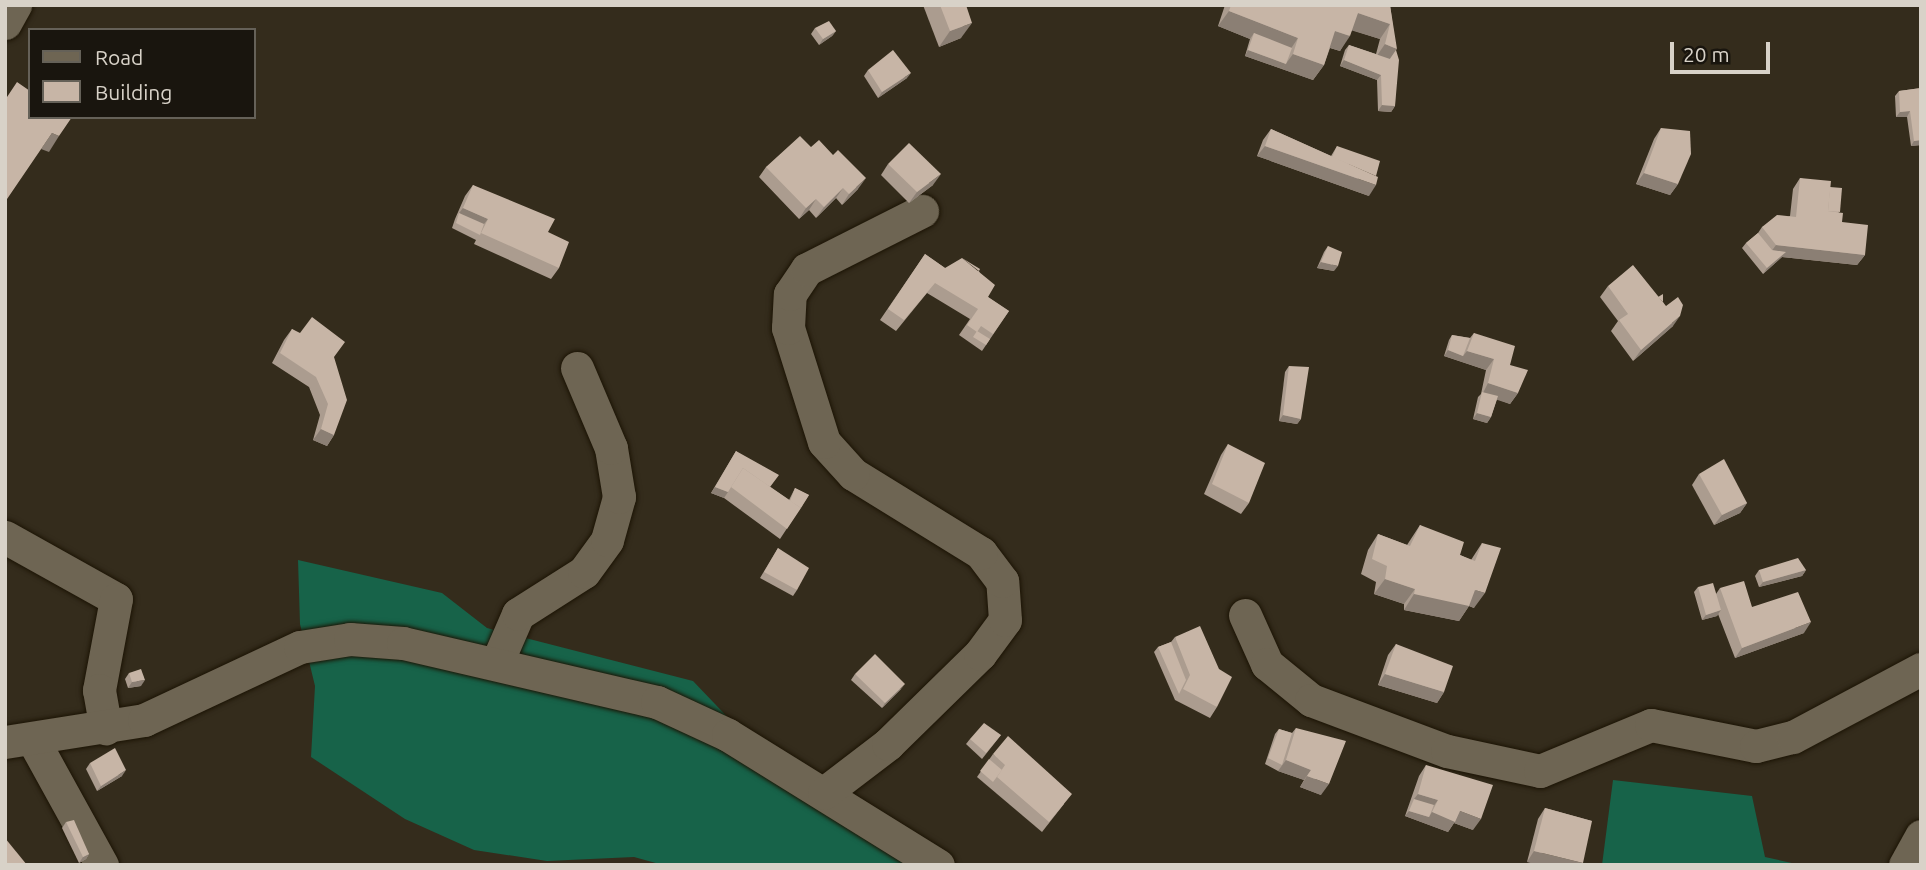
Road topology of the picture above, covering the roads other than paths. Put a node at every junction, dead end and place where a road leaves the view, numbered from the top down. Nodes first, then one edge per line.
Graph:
1 (15, 5) edge
2 (5, 23) edge
3 (922, 211) dead end
4 (577, 368) dead end
5 (5, 537) edge
6 (1245, 615) dead end
7 (498, 660) junction
8 (1921, 669) edge
9 (106, 728) junction
10 (19, 741) edge
11 (824, 793) junction
12 (1921, 836) edge
13 (102, 865) edge
14 (938, 865) edge
15 (1905, 865) edge

1 - 2 street
3 - 11 street
4 - 7 street
5 - 9 street
6 - 8 street
7 - 9 street
7 - 11 street
9 - 10 street
10 - 13 street
11 - 14 street
12 - 15 street

